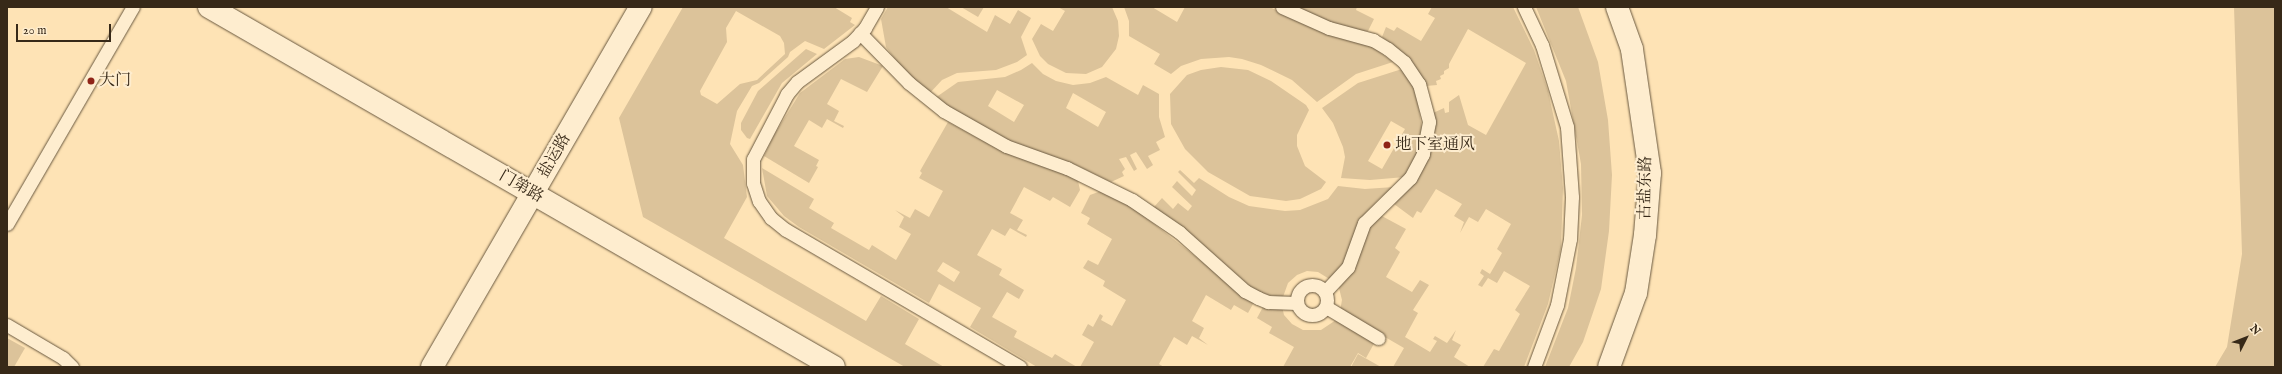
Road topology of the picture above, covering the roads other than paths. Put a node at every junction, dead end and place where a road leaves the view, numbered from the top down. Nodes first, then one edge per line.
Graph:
1 (133, 7) edge
2 (209, 7) edge
3 (641, 7) edge
4 (877, 7) edge
5 (1282, 7) edge
6 (1524, 7) edge
7 (1617, 7) edge
8 (860, 33) junction
9 (533, 194) junction
10 (7, 224) edge
11 (1325, 292) junction
12 (1297, 303) junction
13 (1326, 307) junction
14 (10, 326) edge
15 (1378, 338) dead end
16 (72, 367) edge
17 (432, 367) edge
18 (834, 367) edge
19 (1020, 367) edge
20 (1534, 367) edge
21 (1609, 367) edge

1 - 10 lane
2 - 9 street, 门第路
3 - 9 street, 盐运路
4 - 8 lane
5 - 11 lane
6 - 20 lane
7 - 21 street, 古盐东路
8 - 12 lane
8 - 19 lane
9 - 17 street, 盐运路
9 - 18 street, 门第路
11 - 12 lane
11 - 13 lane
12 - 13 lane
13 - 15 lane
14 - 16 lane

